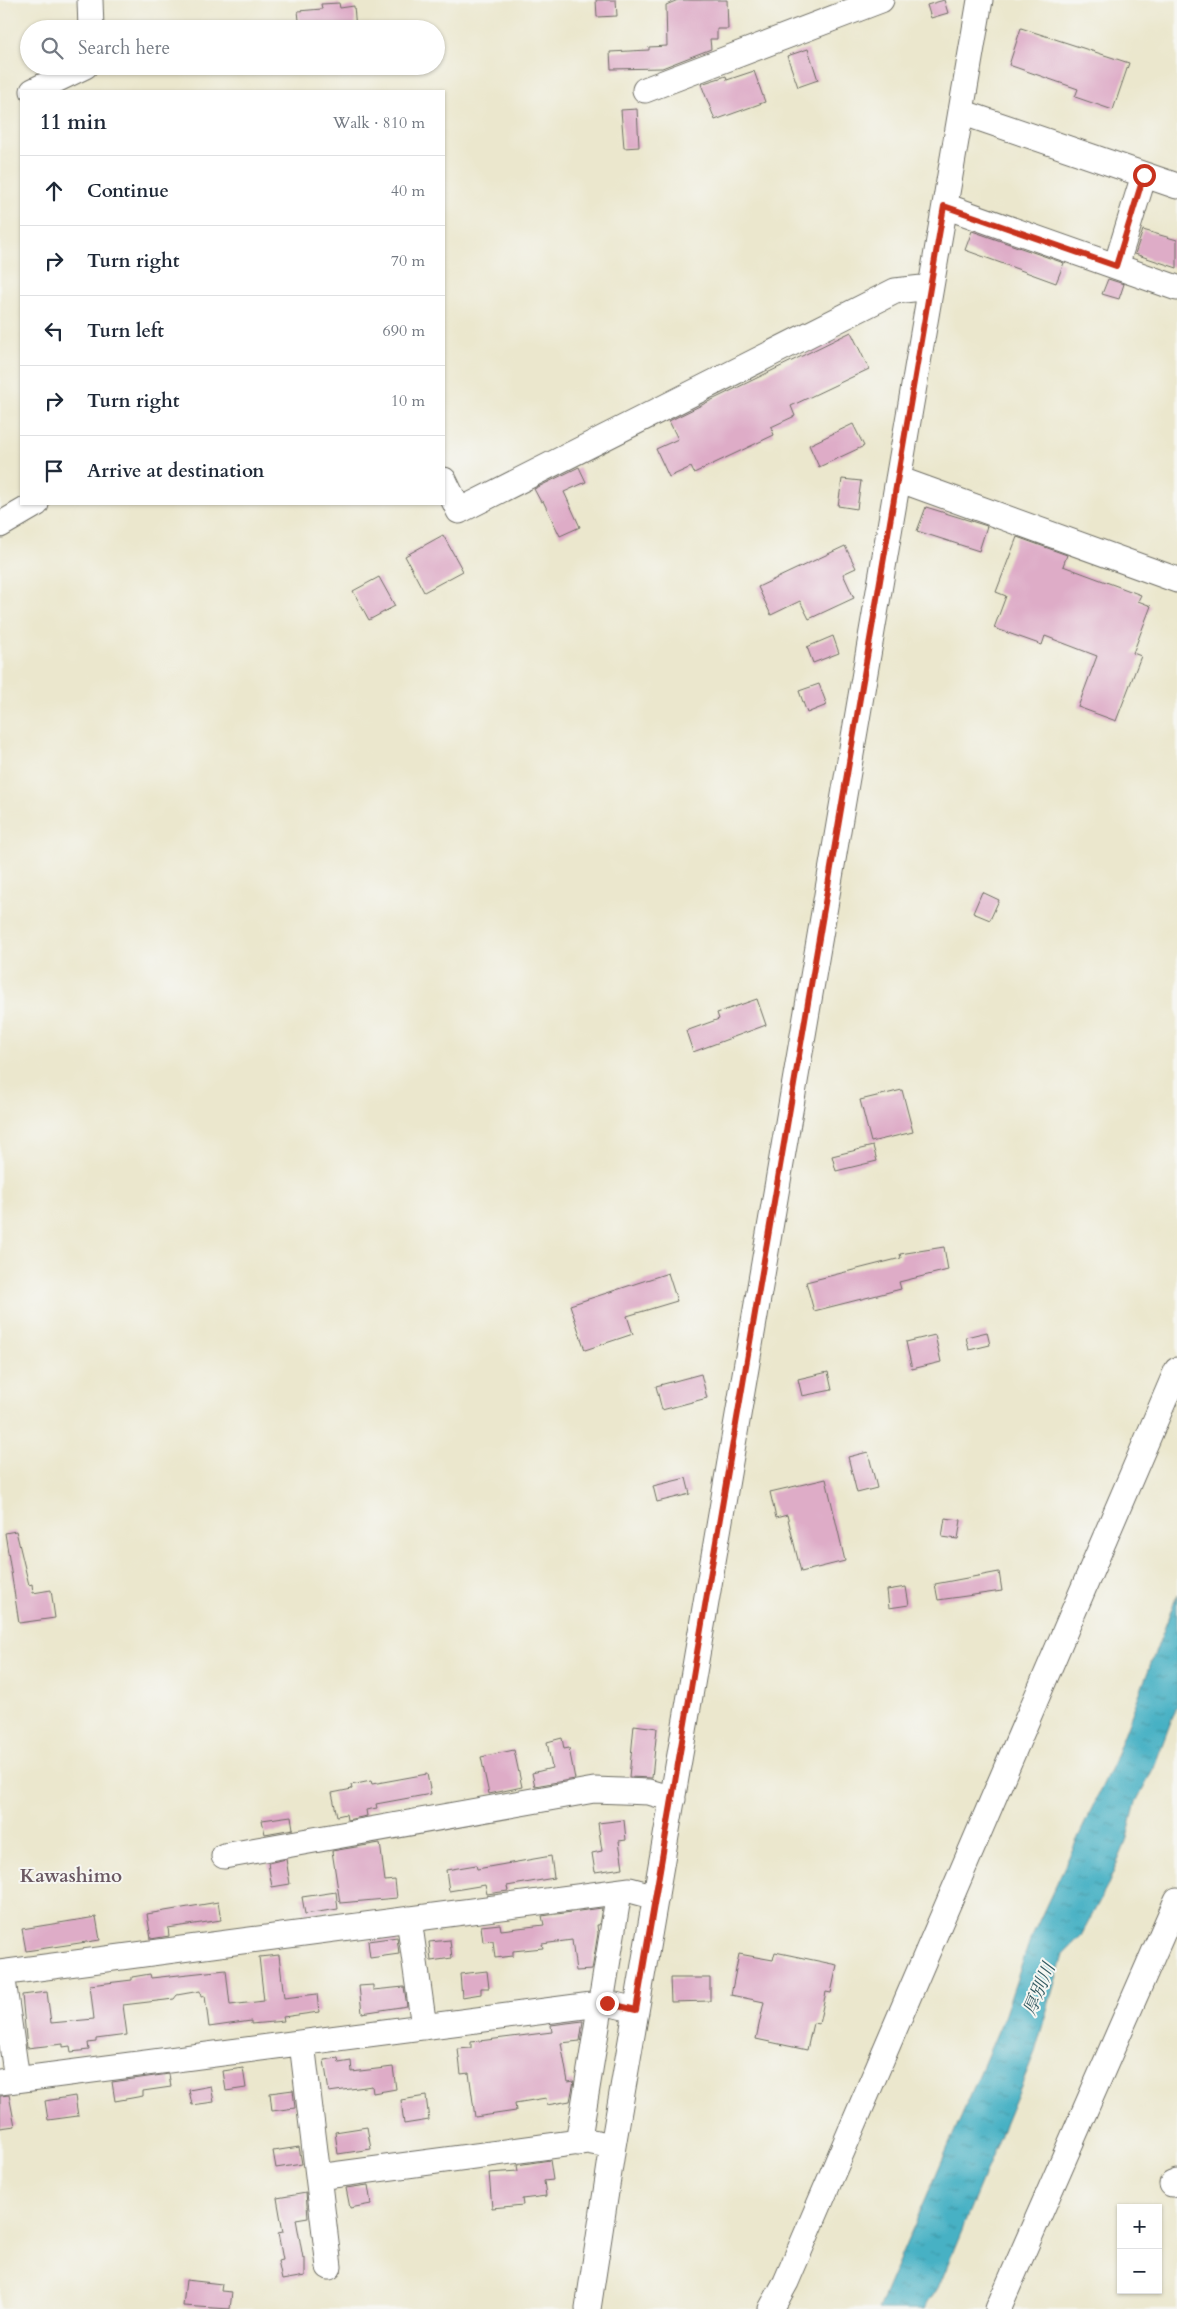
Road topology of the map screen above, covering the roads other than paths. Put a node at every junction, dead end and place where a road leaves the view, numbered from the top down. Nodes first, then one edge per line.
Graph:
1 (90, 0) edge
2 (881, 0) edge
3 (980, 0) edge
4 (91, 20) edge
5 (66, 75) edge
6 (36, 90) edge
7 (645, 90) dead end
8 (961, 112) junction
9 (1144, 175) junction
10 (1177, 186) edge
11 (944, 206) junction
12 (1116, 266) junction
13 (931, 287) junction
14 (1177, 288) edge
15 (898, 479) junction
16 (445, 482) edge
17 (34, 505) edge
18 (0, 525) edge
19 (1177, 580) edge
20 (1177, 1370) edge
21 (673, 1799) junction
22 (224, 1856) dead end
23 (619, 1892) junction
24 (656, 1898) junction
25 (1177, 1900) edge
26 (409, 1919) junction
27 (1, 1973) edge
28 (601, 2004) junction
29 (636, 2010) junction
30 (424, 2027) junction
31 (302, 2043) junction
32 (8, 2081) edge
33 (583, 2108) junction
34 (618, 2113) junction
35 (578, 2143) junction
36 (613, 2146) junction
37 (318, 2176) junction
38 (329, 2267) dead end
39 (588, 2309) edge
40 (771, 2309) edge
41 (998, 2309) edge

1 - 4 street
2 - 7 street
3 - 8 street
5 - 6 street
8 - 9 street
8 - 11 street
9 - 10 street
9 - 12 street
11 - 12 street
11 - 13 street
12 - 14 street
13 - 15 street
13 - 16 street
15 - 19 street
15 - 21 street
17 - 18 street
20 - 40 street
21 - 22 street
21 - 24 street
23 - 24 street
23 - 26 street
23 - 28 street
24 - 29 street
25 - 41 street
26 - 27 street
26 - 30 street
27 - 32 street
28 - 29 street
28 - 30 street
28 - 33 street
29 - 34 street
30 - 31 street
31 - 32 street
31 - 37 street
33 - 34 street
33 - 35 street
34 - 36 street
35 - 36 street
35 - 37 street
36 - 39 street
37 - 38 street

